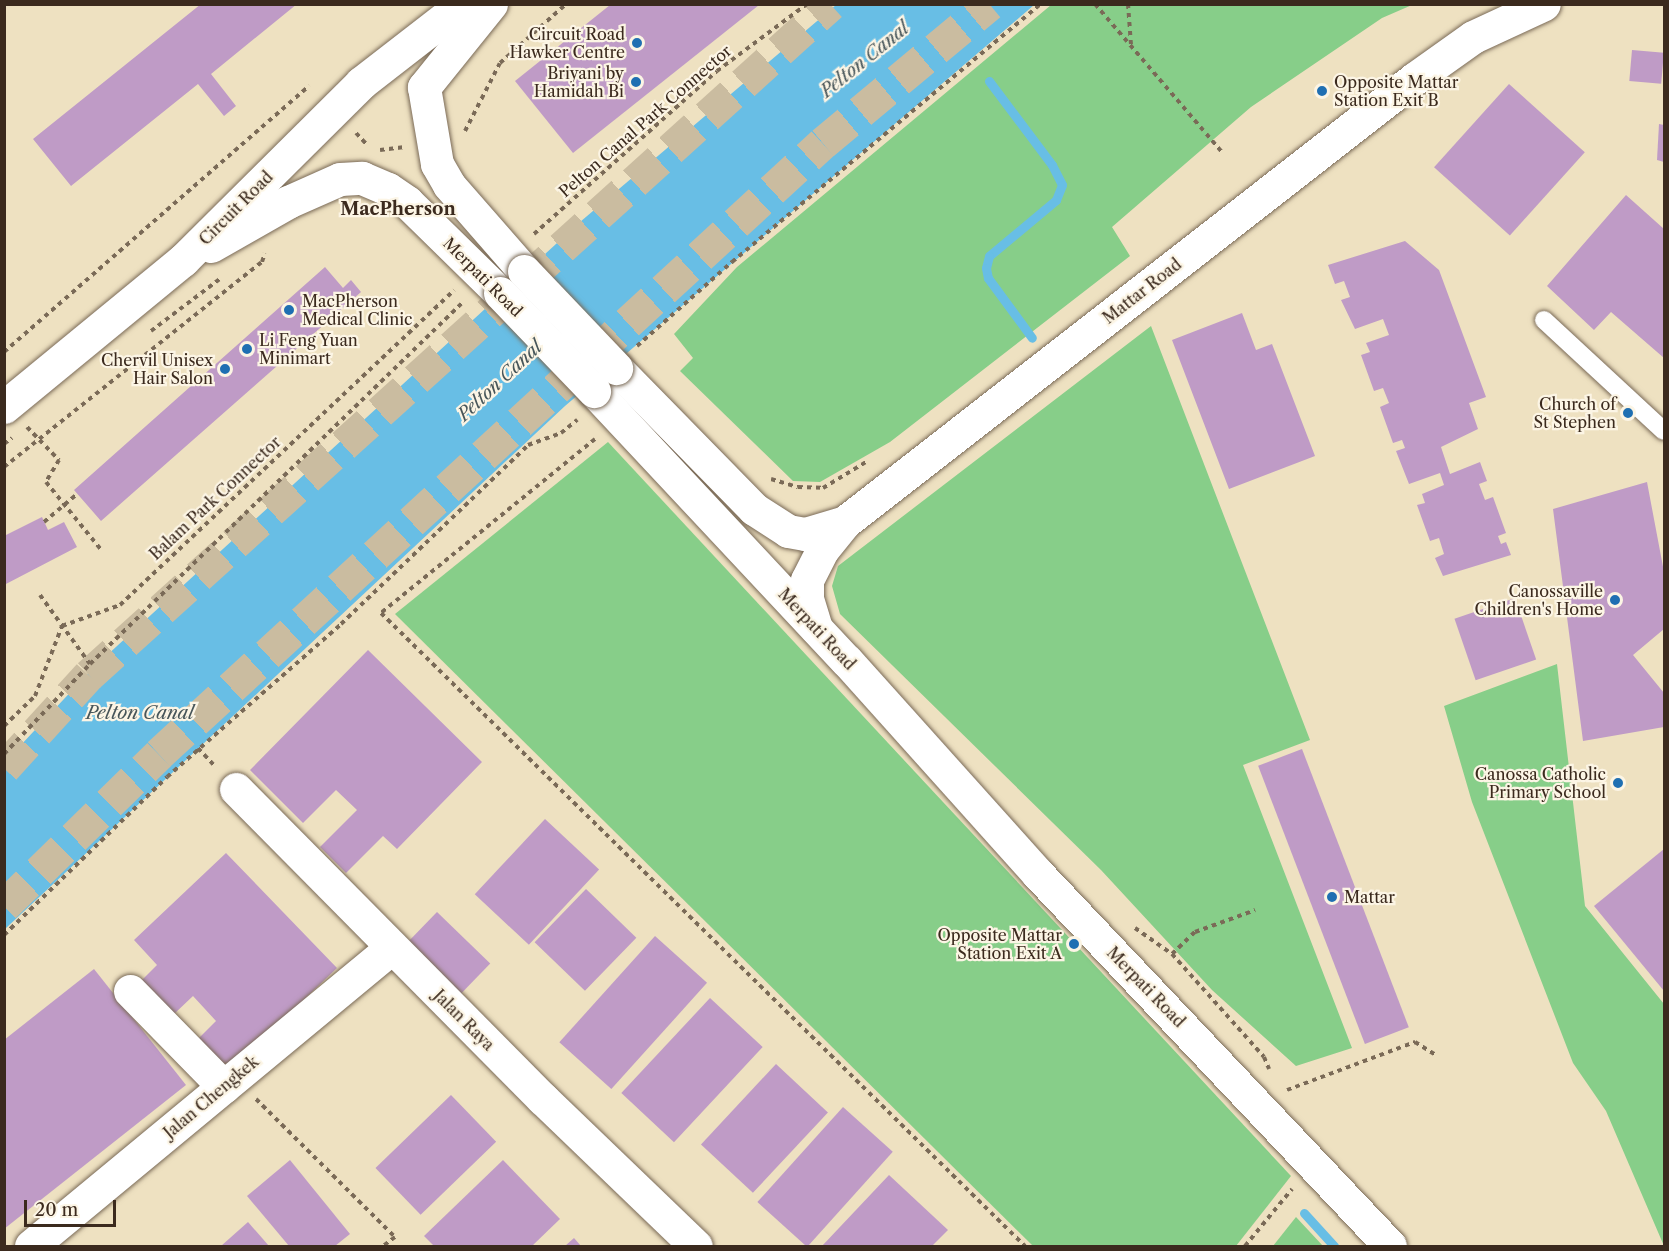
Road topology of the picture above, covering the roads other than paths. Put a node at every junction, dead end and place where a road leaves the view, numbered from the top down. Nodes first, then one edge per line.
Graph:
1 (463, 4) edge
2 (491, 4) edge
3 (1544, 4) edge
4 (183, 260) junction
5 (1544, 320) dead end
6 (610, 382) junction
7 (16, 417) edge
8 (1665, 430) edge
9 (845, 522) junction
10 (816, 628) junction
11 (236, 789) dead end
12 (391, 948) junction
13 (130, 991) dead end
14 (229, 1082) junction
15 (31, 1246) edge
16 (696, 1246) edge
17 (1390, 1246) edge

1 - 4 street, Circuit Road
2 - 6 street, Merpati Road, bridge
3 - 9 street, Mattar Road
4 - 6 street, Merpati Road, bridge
4 - 7 street, Circuit Road
5 - 8 lane
6 - 9 street, Merpati Road
6 - 10 street, Merpati Road
9 - 10 street, Mattar Road
10 - 17 street, Merpati Road
11 - 12 street, Jalan Raya
12 - 14 street, Jalan Chengkek
12 - 16 street, Jalan Raya
13 - 14 street
14 - 15 street, Jalan Chengkek

